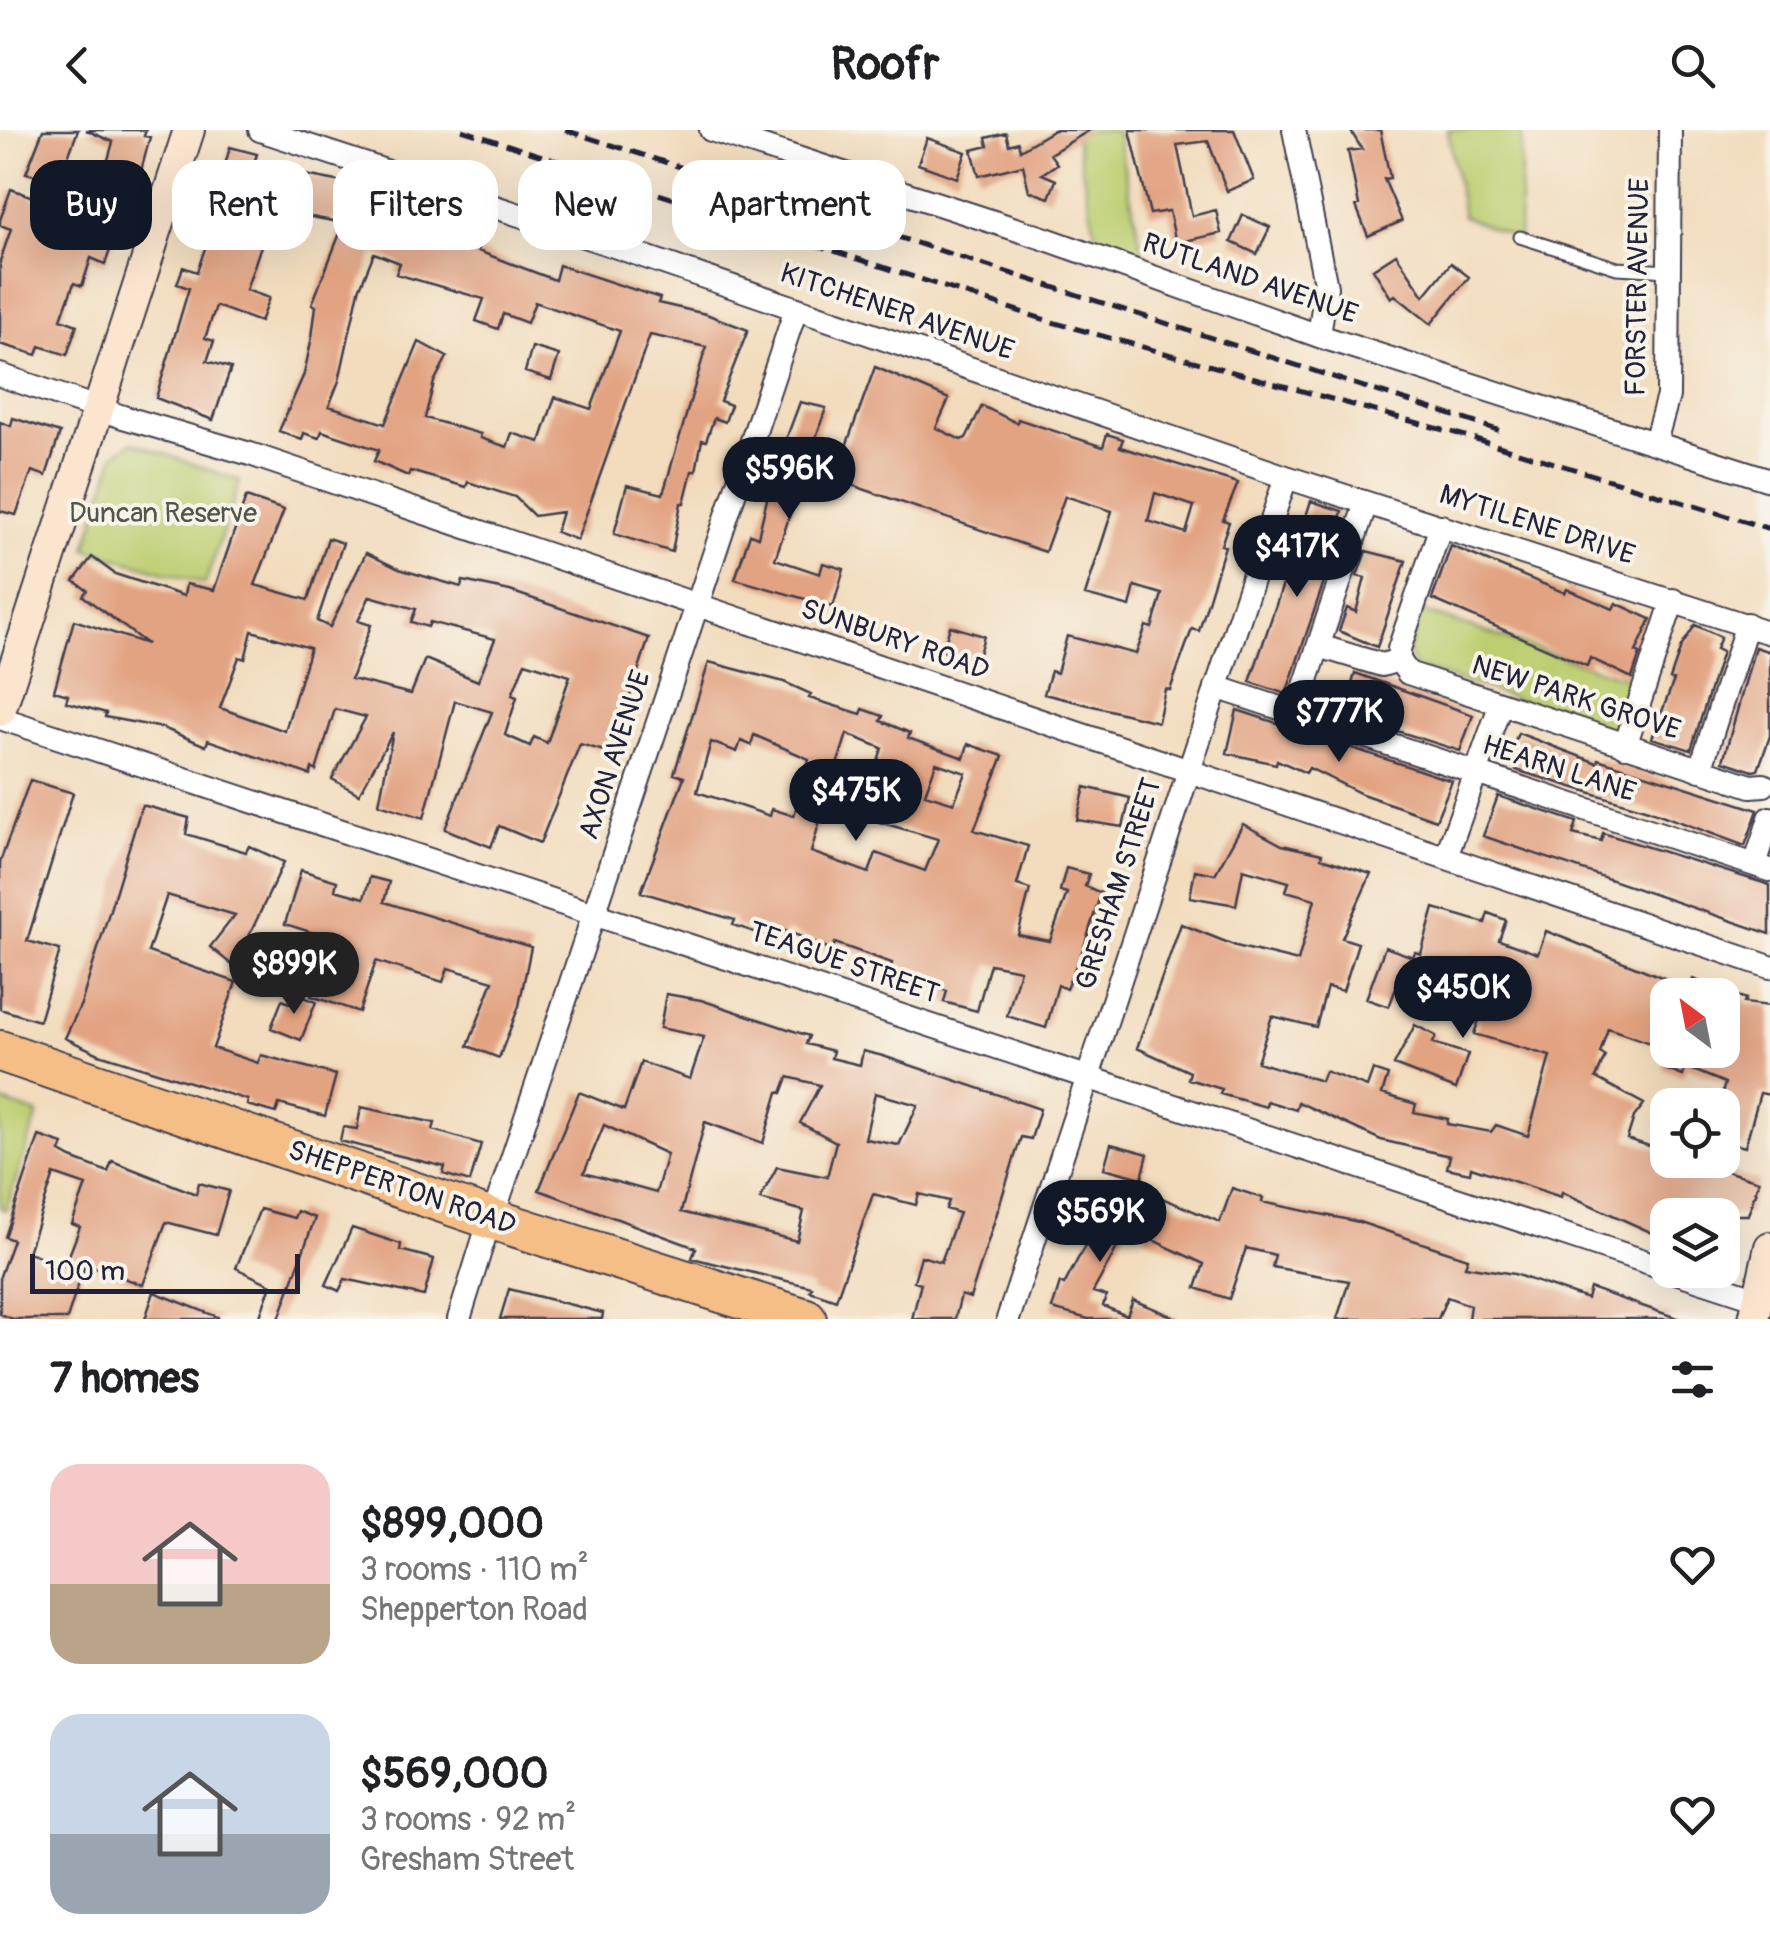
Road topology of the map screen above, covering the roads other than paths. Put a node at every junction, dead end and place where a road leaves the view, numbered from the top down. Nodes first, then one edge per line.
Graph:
1 (190, 130) edge
2 (260, 130) edge
3 (711, 130) edge
4 (1294, 130) edge
5 (1670, 130) edge
6 (1520, 237) dead end
7 (1669, 271) junction
8 (796, 309) junction
9 (1319, 336) junction
10 (0, 374) edge
11 (96, 409) junction
12 (1655, 442) junction
13 (1286, 477) junction
14 (1770, 480) edge
15 (1366, 502) junction
16 (1441, 526) junction
17 (1673, 600) junction
18 (696, 605) junction
19 (1747, 624) junction
20 (1770, 633) edge
21 (1318, 646) junction
22 (1400, 660) junction
23 (1216, 686) junction
24 (1500, 706) junction
25 (1296, 713) junction
26 (0, 715) edge
27 (1625, 746) junction
28 (1188, 770) junction
29 (1700, 770) junction
30 (1477, 773) junction
31 (1767, 782) edge
32 (1770, 815) edge
33 (1446, 858) junction
34 (1762, 868) edge
35 (595, 911) junction
36 (1770, 966) edge
37 (0, 1051) edge
38 (1086, 1076) junction
39 (0, 1077) edge
40 (489, 1227) junction
41 (1770, 1246) edge
42 (1650, 1264) edge
43 (1709, 1288) edge
44 (1756, 1309) edge
45 (1006, 1316) edge
46 (459, 1319) edge
47 (738, 1319) edge
48 (806, 1319) edge

1 - 11 street
2 - 8 street, KITCHENER AVENUE
3 - 9 street, RUTLAND AVENUE
4 - 9 street
5 - 7 street, FORSTER AVENUE
6 - 7 lane
7 - 12 street, FORSTER AVENUE
8 - 13 street, KITCHENER AVENUE
8 - 18 street, AXON AVENUE
9 - 12 street, RUTLAND AVENUE
10 - 11 street, SUNBURY ROAD
11 - 18 street, SUNBURY ROAD
11 - 26 street
12 - 14 street, RUTLAND AVENUE
13 - 15 street, MYTILENE DRIVE
13 - 23 street, GRESHAM STREET
15 - 16 street, MYTILENE DRIVE
15 - 21 street
16 - 17 street, MYTILENE DRIVE
16 - 22 street
17 - 19 street, MYTILENE DRIVE
17 - 27 street
18 - 28 street, SUNBURY ROAD
18 - 35 street, AXON AVENUE
19 - 20 street, MYTILENE DRIVE
19 - 29 street
21 - 22 street, NEW PARK GROVE
21 - 25 street
22 - 24 street, NEW PARK GROVE
23 - 25 street, HEARN LANE
23 - 28 street, GRESHAM STREET
24 - 27 street, NEW PARK GROVE
24 - 30 street
25 - 30 street, HEARN LANE
26 - 35 street, TEAGUE STREET
27 - 29 street, NEW PARK GROVE
28 - 33 street, SUNBURY ROAD
28 - 38 street, GRESHAM STREET
29 - 31 street, NEW PARK GROVE
30 - 33 street
30 - 34 street, HEARN LANE
31 - 32 street
32 - 34 street
33 - 36 street, SUNBURY ROAD
35 - 38 street, TEAGUE STREET
35 - 40 street, AXON AVENUE
37 - 40 highway, SHEPPERTON ROAD
38 - 42 street, TEAGUE STREET
38 - 45 street, GRESHAM STREET
39 - 40 highway, SHEPPERTON ROAD
40 - 46 street, AXON AVENUE
40 - 47 highway, SHEPPERTON ROAD
40 - 48 highway, SHEPPERTON ROAD
41 - 44 street
43 - 44 street, TEAGUE STREET

